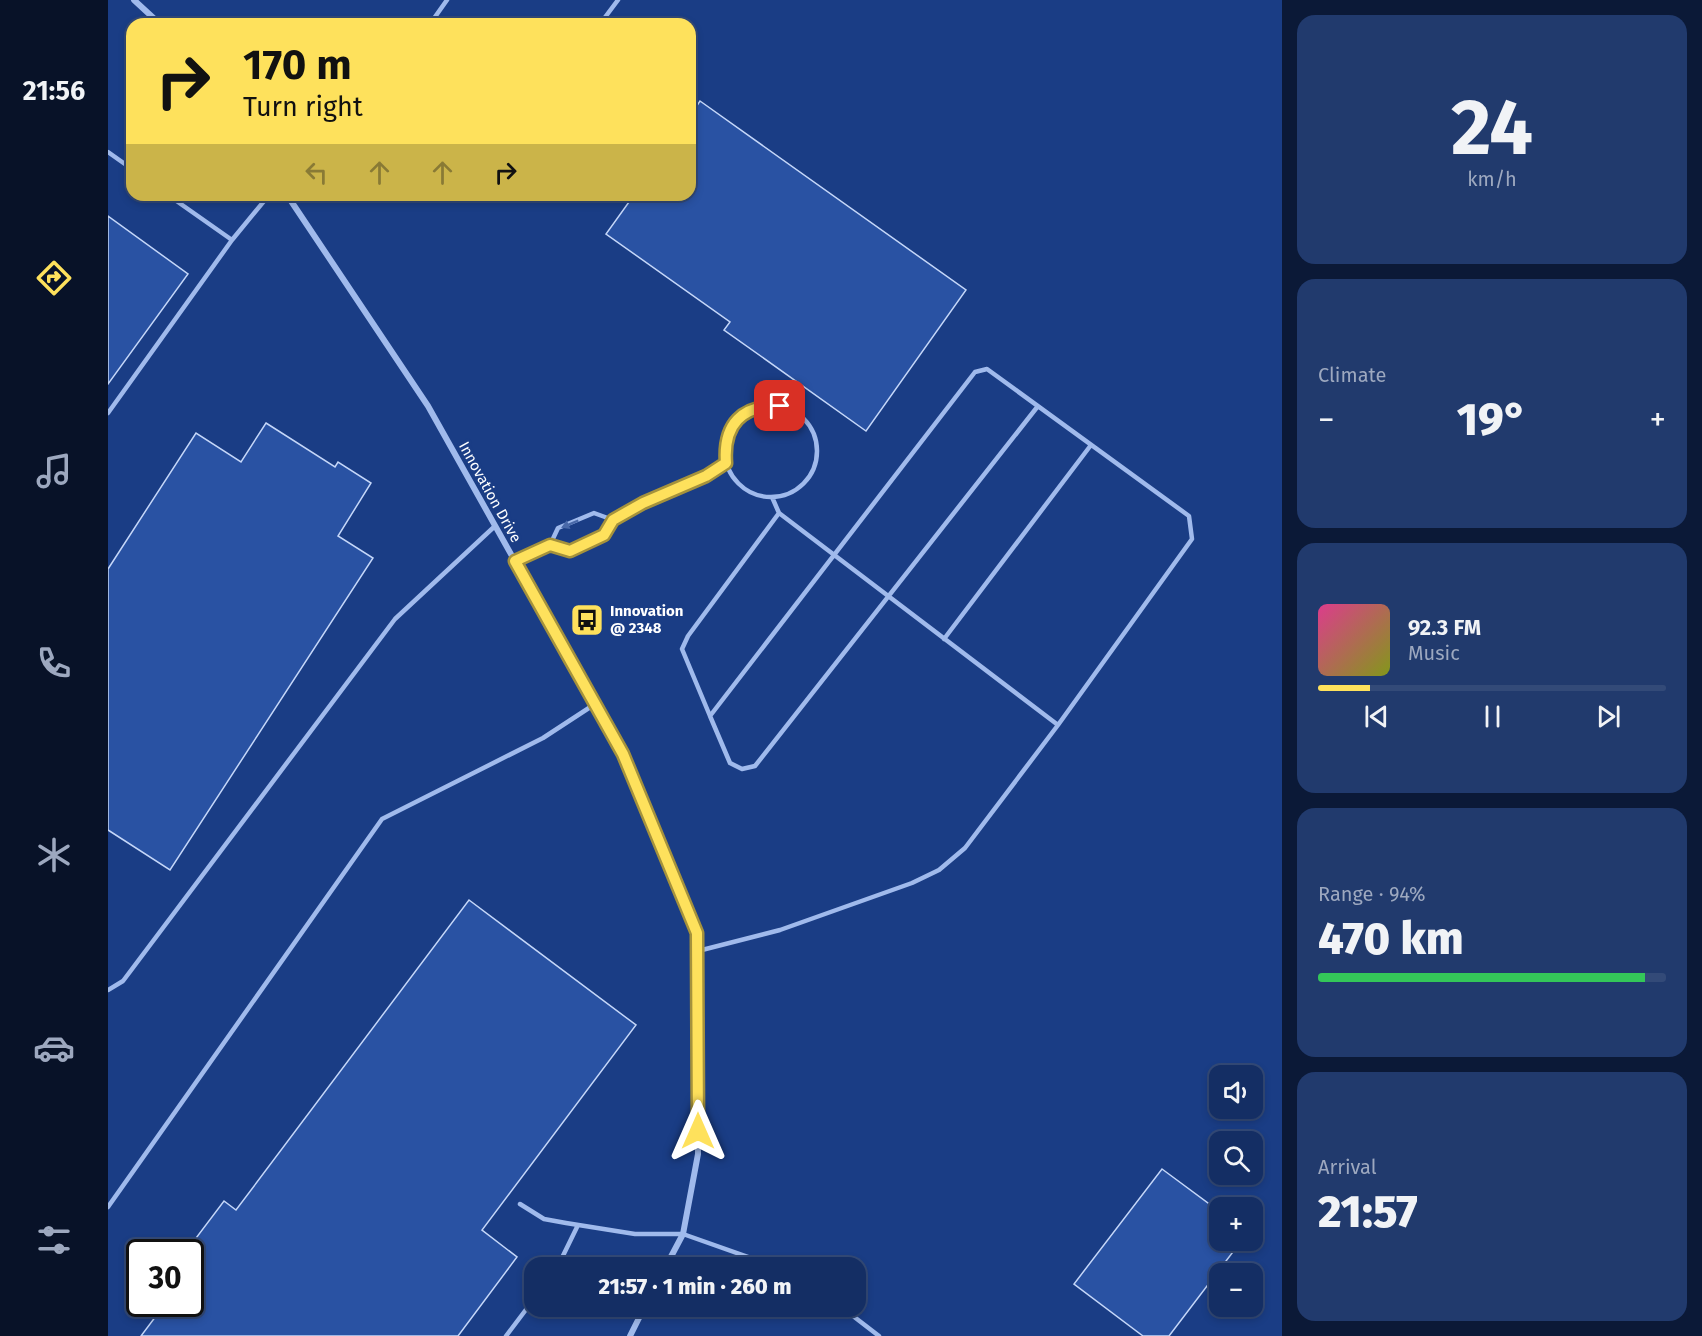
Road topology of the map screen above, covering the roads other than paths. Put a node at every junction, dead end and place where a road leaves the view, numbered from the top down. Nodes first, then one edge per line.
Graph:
1 (134, 0) edge
2 (447, 0) edge
3 (618, 0) edge
4 (154, 18) edge
5 (434, 18) edge
6 (604, 18) edge
7 (108, 152) edge
8 (126, 165) edge
9 (177, 201) edge
10 (264, 201) edge
11 (291, 201) edge
12 (232, 240) junction
13 (1038, 406) junction
14 (108, 413) edge
15 (1091, 445) junction
16 (726, 463) junction
17 (772, 498) junction
18 (779, 513) junction
19 (613, 520) junction
20 (495, 526) junction
21 (550, 545) junction
22 (834, 555) junction
23 (515, 561) junction
24 (889, 597) junction
25 (944, 639) junction
26 (595, 704) junction
27 (710, 716) junction
28 (1058, 725) junction
29 (698, 951) junction
30 (108, 990) edge
31 (520, 1204) dead end
32 (108, 1207) edge
33 (578, 1225) junction
34 (682, 1234) junction
35 (562, 1257) edge
36 (670, 1257) edge
37 (748, 1257) edge
38 (524, 1312) edge
39 (640, 1317) edge
40 (854, 1317) edge
41 (506, 1336) edge
42 (630, 1336) edge
43 (879, 1336) edge

1 - 4 street
2 - 5 lane
3 - 6 lane
7 - 8 lane
9 - 12 lane
10 - 12 lane
11 - 20 street, Innovation Drive
12 - 14 lane
13 - 15 lane
13 - 22 lane
13 - 24 lane
15 - 25 lane
15 - 28 lane
16 - 17 lane
16 - 17 lane
16 - 19 lane
17 - 18 lane
18 - 22 lane
18 - 27 lane
19 - 21 lane
19 -> 21 lane
20 - 23 street, Innovation Drive
20 - 30 lane
21 - 23 lane
22 - 24 lane
22 - 27 lane
23 - 26 street, Innovation Drive
24 - 25 lane
24 - 27 lane
25 - 28 lane
26 - 29 street, Innovation Drive
26 - 32 lane
28 - 29 lane
29 - 34 street, Innovation Drive
31 - 33 lane
33 - 34 lane
33 - 35 lane
34 - 36 street, Innovation Drive
34 - 37 lane
38 - 41 lane
39 - 42 street
40 - 43 lane

